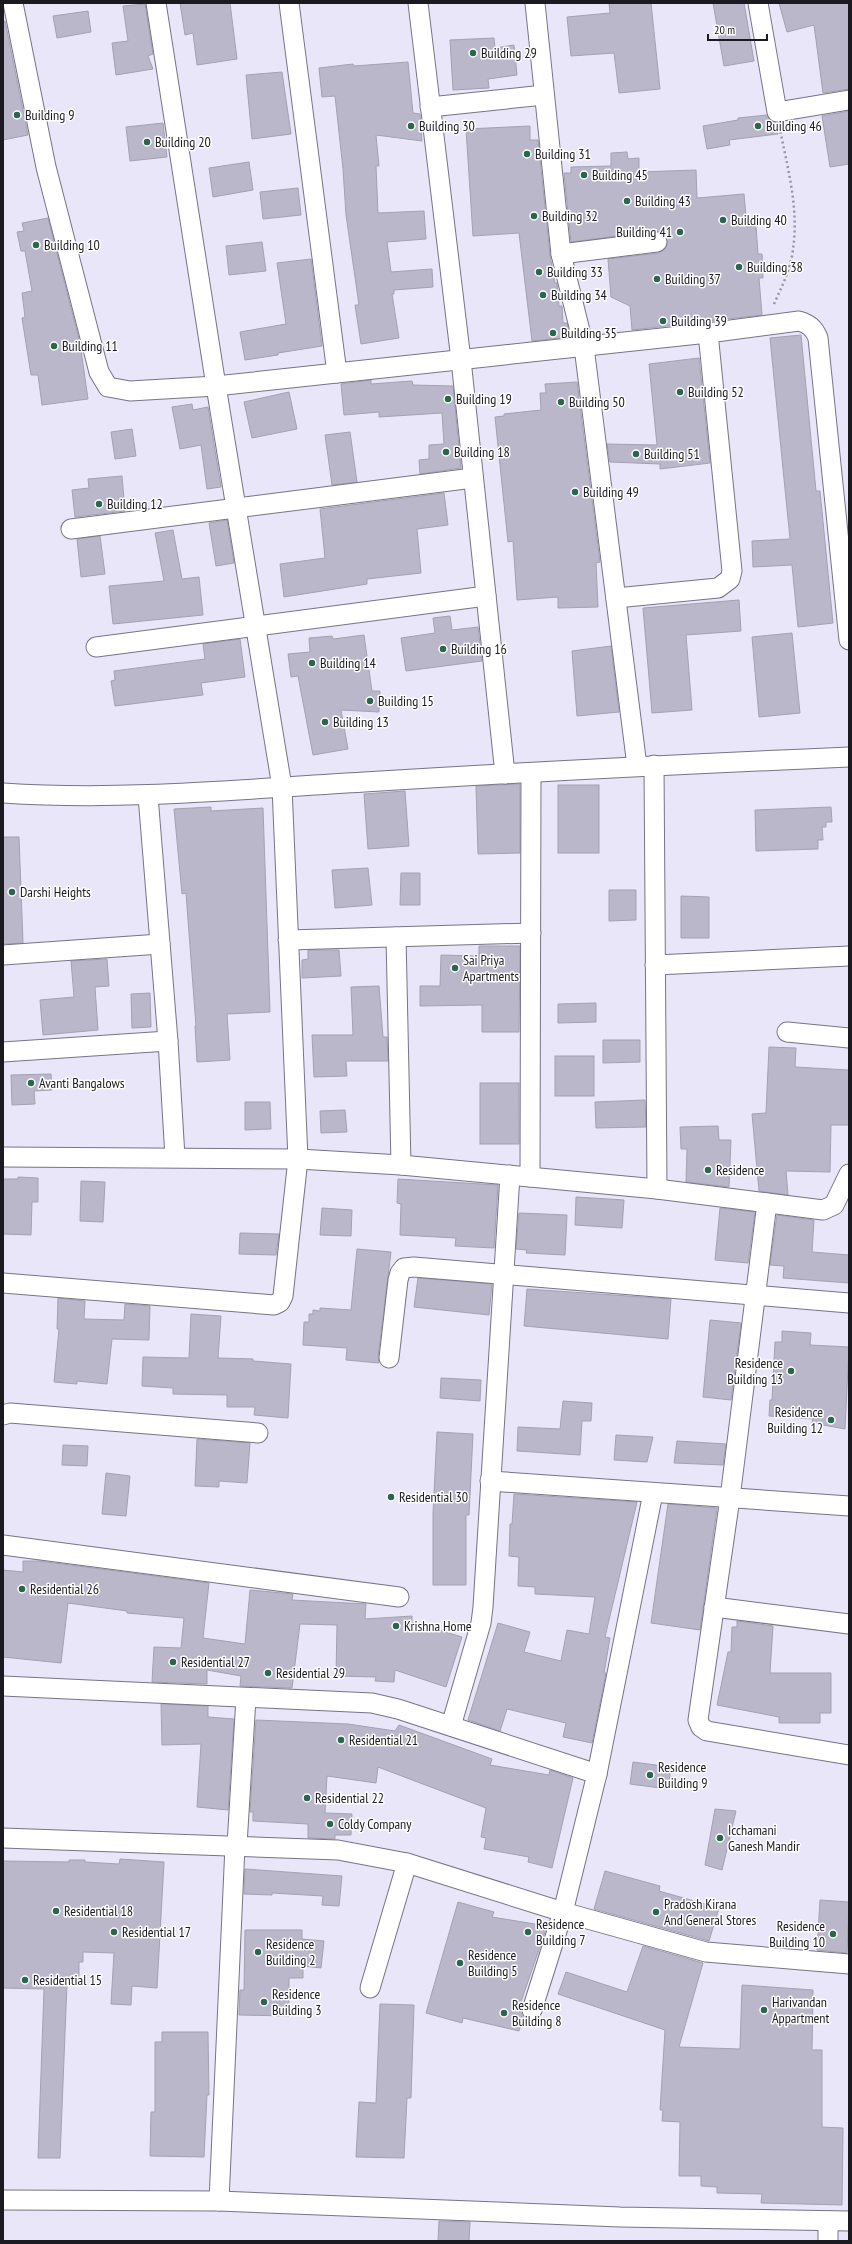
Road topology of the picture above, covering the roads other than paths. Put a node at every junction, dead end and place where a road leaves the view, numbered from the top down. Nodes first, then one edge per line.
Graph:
1 (13, 3) edge
2 (156, 3) edge
3 (289, 3) edge
4 (418, 3) edge
5 (535, 3) edge
6 (758, 3) edge
7 (544, 95) junction
8 (849, 100) edge
9 (430, 107) junction
10 (656, 242) dead end
11 (561, 254) junction
12 (708, 333) junction
13 (584, 346) junction
14 (461, 360) junction
15 (337, 373) junction
16 (216, 386) junction
17 (473, 478) junction
18 (236, 508) junction
19 (71, 529) dead end
20 (486, 596) junction
21 (616, 598) junction
22 (255, 626) junction
23 (849, 640) edge
24 (96, 647) dead end
25 (849, 757) edge
26 (646, 766) junction
27 (532, 773) junction
28 (505, 774) junction
29 (282, 787) junction
30 (3, 793) edge
31 (148, 796) junction
32 (531, 934) junction
33 (396, 937) junction
34 (288, 940) junction
35 (160, 944) junction
36 (3, 955) edge
37 (849, 956) edge
38 (655, 965) junction
39 (787, 1032) dead end
40 (849, 1038) edge
41 (168, 1042) junction
42 (3, 1052) edge
43 (3, 1157) edge
44 (175, 1157) junction
45 (298, 1159) junction
46 (400, 1165) junction
47 (849, 1174) edge
48 (510, 1175) junction
49 (530, 1177) junction
50 (657, 1188) junction
51 (767, 1203) junction
52 (504, 1274) junction
53 (3, 1283) edge
54 (757, 1296) junction
55 (849, 1303) edge
56 (389, 1358) dead end
57 (3, 1415) edge
58 (258, 1433) dead end
59 (490, 1481) junction
60 (653, 1492) junction
61 (730, 1498) junction
62 (849, 1506) edge
63 (3, 1545) edge
64 (399, 1597) dead end
65 (714, 1607) junction
66 (849, 1624) edge
67 (3, 1686) edge
68 (246, 1698) junction
69 (451, 1726) junction
70 (849, 1755) edge
71 (597, 1774) junction
72 (3, 1838) edge
73 (235, 1846) junction
74 (407, 1863) junction
75 (563, 1912) junction
76 (849, 1964) edge
77 (370, 1988) dead end
78 (532, 2010) dead end
79 (3, 2200) edge
80 (219, 2201) junction
81 (828, 2221) junction
82 (849, 2221) edge
83 (828, 2241) edge

1 - 16 street
2 - 16 street
3 - 15 street
4 - 9 street
5 - 7 street
6 - 8 street
7 - 9 street
7 - 11 street
9 - 14 street
10 - 11 street
11 - 13 street
12 - 13 street
12 - 21 street
12 - 23 street
13 - 14 street
13 - 21 street
14 - 15 street
14 - 17 street
15 - 16 street
16 - 18 street
17 - 18 street
17 - 20 street
18 - 19 street
18 - 22 street
20 - 22 street
20 - 28 street
21 - 26 street
22 - 24 street
22 - 29 street
25 - 26 street
26 - 27 street
26 - 38 street
27 - 28 street
27 - 32 street
28 - 29 street
29 - 31 street
29 - 34 street
30 - 31 street
31 - 35 street
32 - 33 street
32 - 49 street
33 - 34 street
33 - 46 street
34 - 45 street
35 - 36 street
35 - 41 street
37 - 38 street
38 - 50 street
39 - 40 street
41 - 42 street
41 - 44 street
43 - 44 street
44 - 45 street
45 - 46 street
45 - 53 street
46 - 48 street
47 - 51 street
48 - 49 street
48 - 52 street
49 - 50 street
50 - 51 street
51 - 54 street
52 - 54 street
52 - 56 street
52 - 59 street
54 - 55 street
54 - 61 street
57 - 58 street
59 - 60 street
59 - 69 street
60 - 61 street
60 - 71 street
61 - 62 street
61 - 65 street
63 - 64 street
65 - 66 street
65 - 70 street
67 - 68 street
68 - 69 street
68 - 73 street
69 - 71 street
71 - 75 street
72 - 73 street
73 - 74 street
73 - 80 street
74 - 75 street
74 - 77 street
75 - 76 street
75 - 78 street
79 - 80 street
80 - 81 street
81 - 82 street
81 - 83 street

